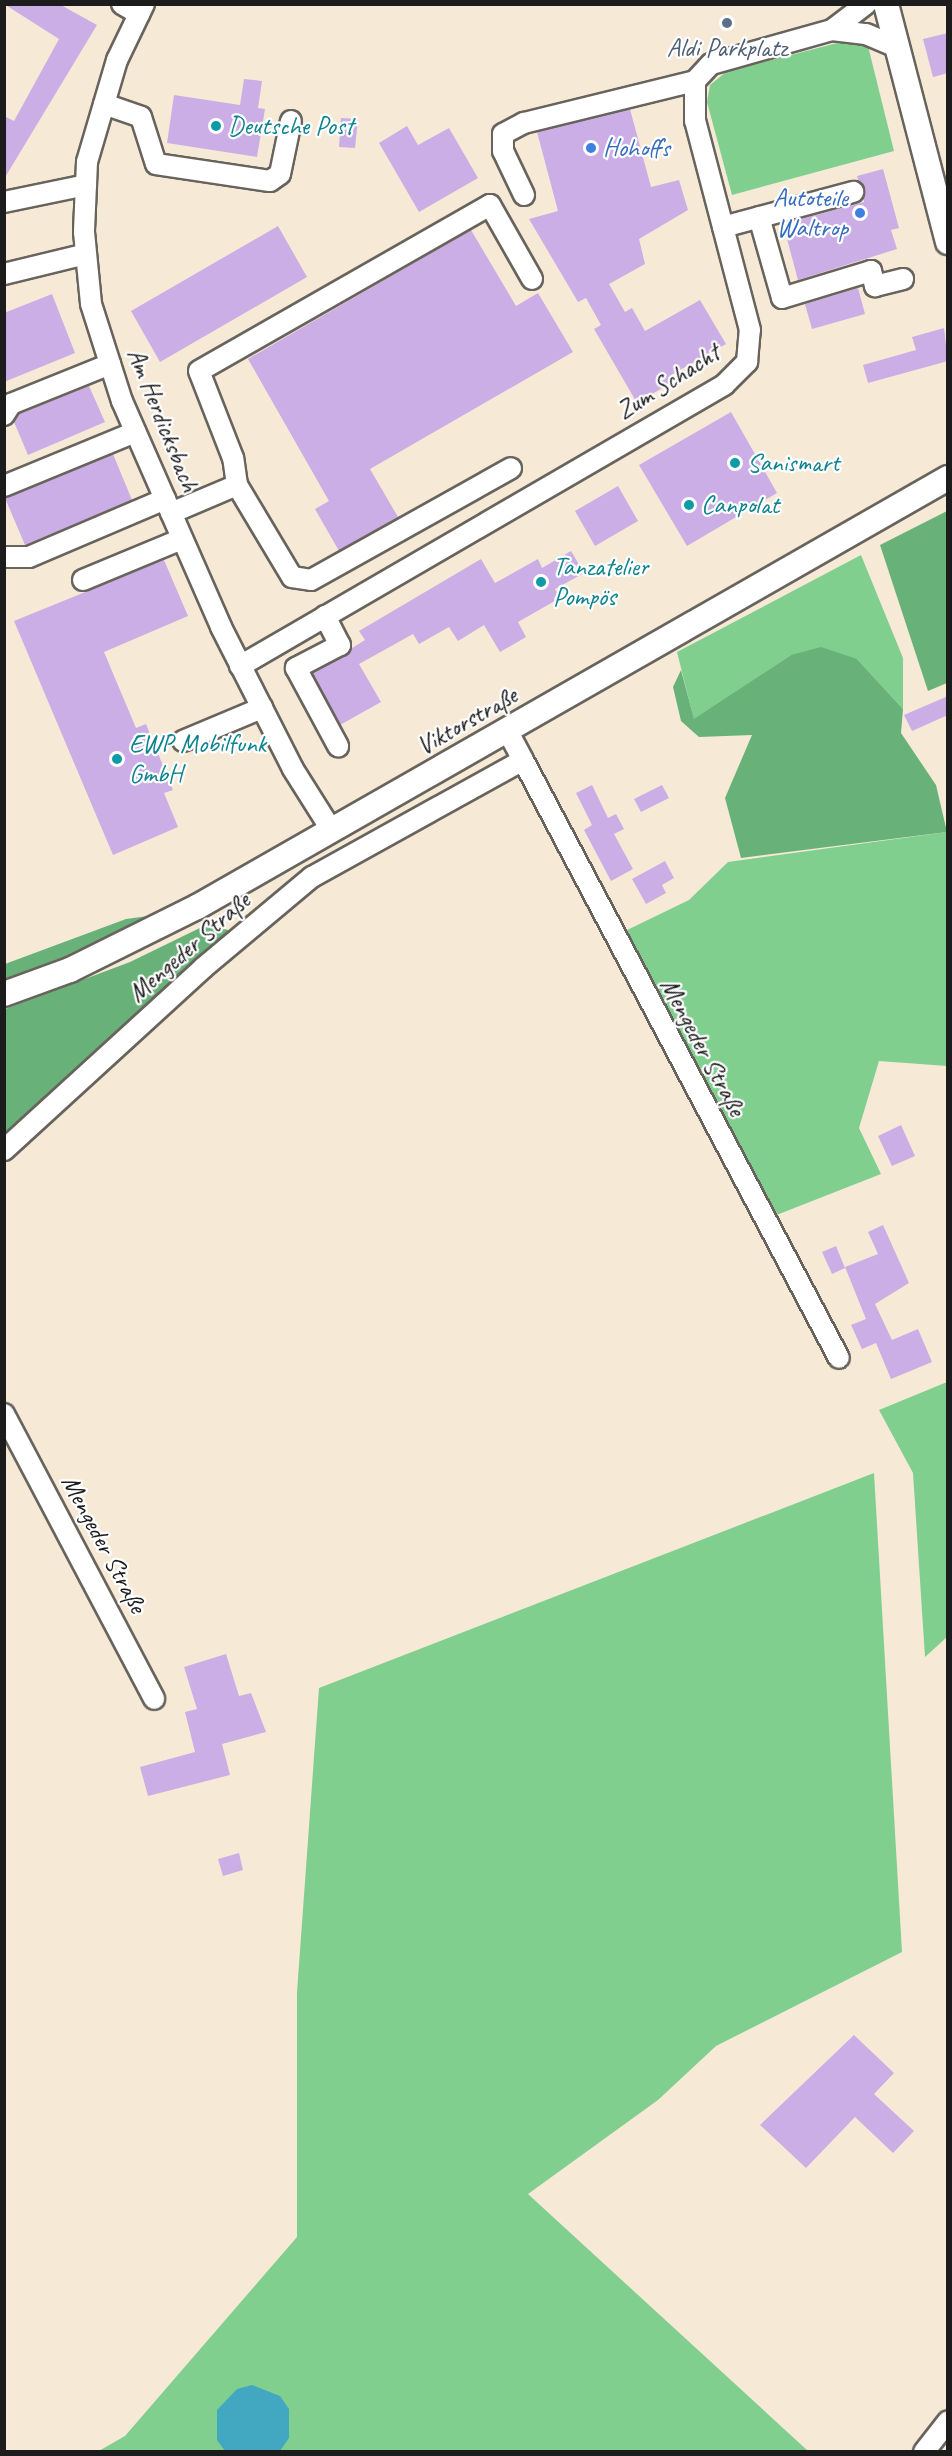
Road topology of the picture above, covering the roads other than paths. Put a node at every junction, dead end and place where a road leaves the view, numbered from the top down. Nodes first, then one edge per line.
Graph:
1 (866, 4) edge
2 (886, 4) edge
3 (135, 8) edge
4 (832, 30) junction
5 (897, 47) junction
6 (695, 81) junction
7 (104, 104) junction
8 (291, 122) dead end
9 (86, 185) junction
10 (853, 192) dead end
11 (524, 195) dead end
12 (4, 202) edge
13 (759, 217) junction
14 (723, 227) junction
15 (948, 242) edge
16 (86, 254) junction
17 (4, 274) edge
18 (532, 279) dead end
19 (903, 279) dead end
20 (110, 364) junction
21 (4, 415) edge
22 (135, 432) junction
23 (512, 468) dead end
24 (948, 478) edge
25 (237, 485) junction
26 (4, 486) edge
27 (168, 506) junction
28 (182, 538) junction
29 (4, 557) edge
30 (83, 580) dead end
31 (325, 616) junction
32 (240, 666) junction
33 (262, 708) junction
34 (507, 730) junction
35 (183, 741) dead end
36 (338, 746) dead end
37 (523, 760) junction
38 (332, 831) junction
39 (4, 994) edge
40 (4, 1150) edge
41 (839, 1358) dead end
42 (4, 1414) edge
43 (154, 1699) dead end
44 (948, 2421) edge
45 (924, 2451) edge

1 - 4 street
2 - 5 main road
3 - 7 street, Am Herdicksbach
4 - 5 street
4 - 6 street
5 - 15 main road
6 - 11 street
6 - 14 street, Zum Schacht
7 - 8 street
7 - 9 street, Am Herdicksbach
9 - 12 street
9 - 16 street, Am Herdicksbach
10 - 13 street
13 - 14 street
13 - 19 street
14 - 31 street, Zum Schacht
16 - 17 street
16 - 20 street, Am Herdicksbach
18 - 25 street
20 - 21 street
20 - 22 street, Am Herdicksbach
22 - 26 street
22 - 27 street, Am Herdicksbach
23 - 25 street
24 - 34 main road, Viktorstraße
25 - 27 street
27 - 28 street, Am Herdicksbach
27 - 29 street
28 - 30 street
28 - 32 street, Am Herdicksbach
31 - 32 street, Zum Schacht
31 - 36 street
32 - 33 street, Am Herdicksbach
33 - 35 street
33 - 38 street, Am Herdicksbach
34 - 37 street, Mengeder Straße
34 - 38 main road, Viktorstraße
37 - 40 street, Mengeder Straße
37 - 41 street, Mengeder Straße
38 - 39 main road, Viktorstraße
42 - 43 street, Mengeder Straße
44 - 45 street

